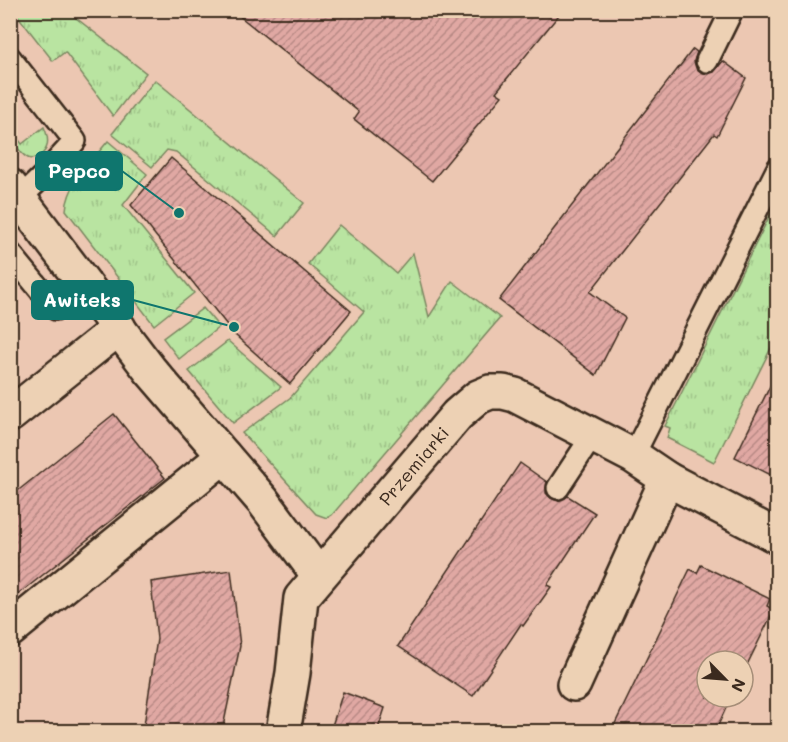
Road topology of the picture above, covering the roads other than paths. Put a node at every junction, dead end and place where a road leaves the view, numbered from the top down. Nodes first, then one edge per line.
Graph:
1 (732, 10) edge
2 (10, 58) edge
3 (707, 61) dead end
4 (777, 168) edge
5 (15, 192) edge
6 (10, 253) edge
7 (56, 309) dead end
8 (119, 328) junction
9 (10, 415) edge
10 (593, 435) junction
11 (224, 456) junction
12 (633, 456) junction
13 (667, 480) junction
14 (558, 489) dead end
15 (777, 537) edge
16 (318, 576) junction
17 (10, 630) edge
18 (574, 684) dead end
19 (283, 732) edge

1 - 3 lane
2 - 5 lane
4 - 12 lane
5 - 8 street
6 - 7 lane
8 - 9 street
8 - 11 street
10 - 12 street, Przemiarki
10 - 14 lane
10 - 16 street, Przemiarki
11 - 16 street
11 - 17 street
12 - 13 street, Przemiarki
13 - 15 street, Przemiarki
13 - 18 street
16 - 19 street, Przemiarki

